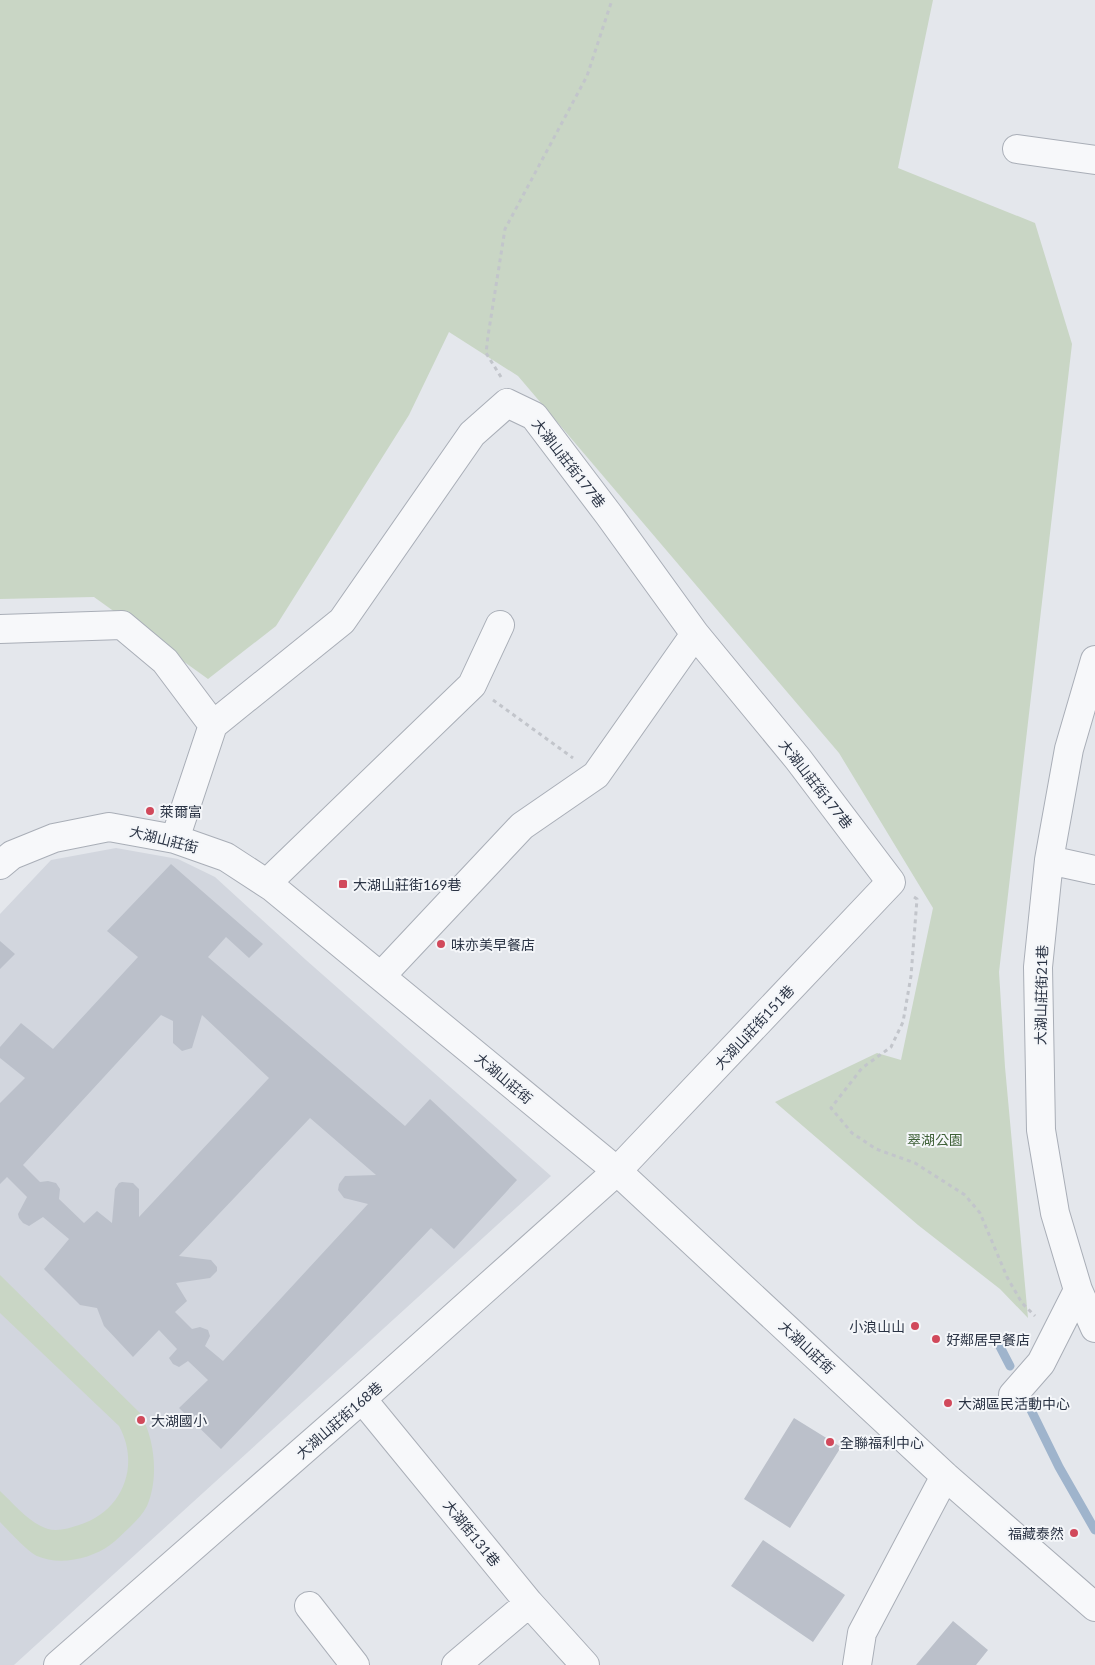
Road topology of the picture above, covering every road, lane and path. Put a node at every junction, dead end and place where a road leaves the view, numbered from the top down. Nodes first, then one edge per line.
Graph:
1 (612, 0) edge
2 (1017, 148) dead end
3 (1095, 160) edge
4 (507, 403) junction
5 (500, 625) dead end
6 (0, 629) edge
7 (695, 634) junction
8 (1095, 660) edge
9 (472, 685) junction
10 (213, 725) junction
11 (596, 775) junction
12 (175, 839) junction
13 (1049, 860) junction
14 (0, 865) edge
15 (1095, 870) edge
16 (891, 882) junction
17 (266, 883) junction
18 (381, 976) junction
19 (617, 1171) junction
20 (1078, 1290) junction
21 (1095, 1328) edge
22 (1055, 1336) junction
23 (1013, 1394) dead end
24 (362, 1400) junction
25 (945, 1476) junction
26 (529, 1603) junction
27 (309, 1606) dead end
28 (1095, 1607) edge
29 (58, 1665) edge
30 (355, 1665) edge
31 (456, 1665) edge
32 (585, 1665) edge
33 (857, 1665) edge

1 - 4 path
2 - 3 street
4 - 7 street, 大湖山莊街177巷
4 - 10 street
5 - 9 street
6 - 10 street
7 - 11 street
7 - 16 street, 大湖山莊街177巷
8 - 13 street, 大湖山莊街21巷
9 - 11 path
9 - 17 street
10 - 12 street
11 - 18 street
12 - 14 street, 大湖山莊街
12 - 17 street, 大湖山莊街
13 - 15 street
13 - 20 street, 大湖山莊街21巷
16 - 19 street, 大湖山莊街151巷
16 - 22 path
17 - 18 street, 大湖山莊街
18 - 19 street, 大湖山莊街
19 - 24 street, 大湖山莊街168巷
19 - 25 street, 大湖山莊街
20 - 21 street, 大湖山莊街21巷
20 - 22 street
22 - 23 street
24 - 26 street, 大湖街131巷
24 - 29 street, 大湖山莊街168巷
25 - 28 street, 大湖山莊街
25 - 33 street
26 - 31 street
26 - 32 street, 大湖街131巷
27 - 30 street

